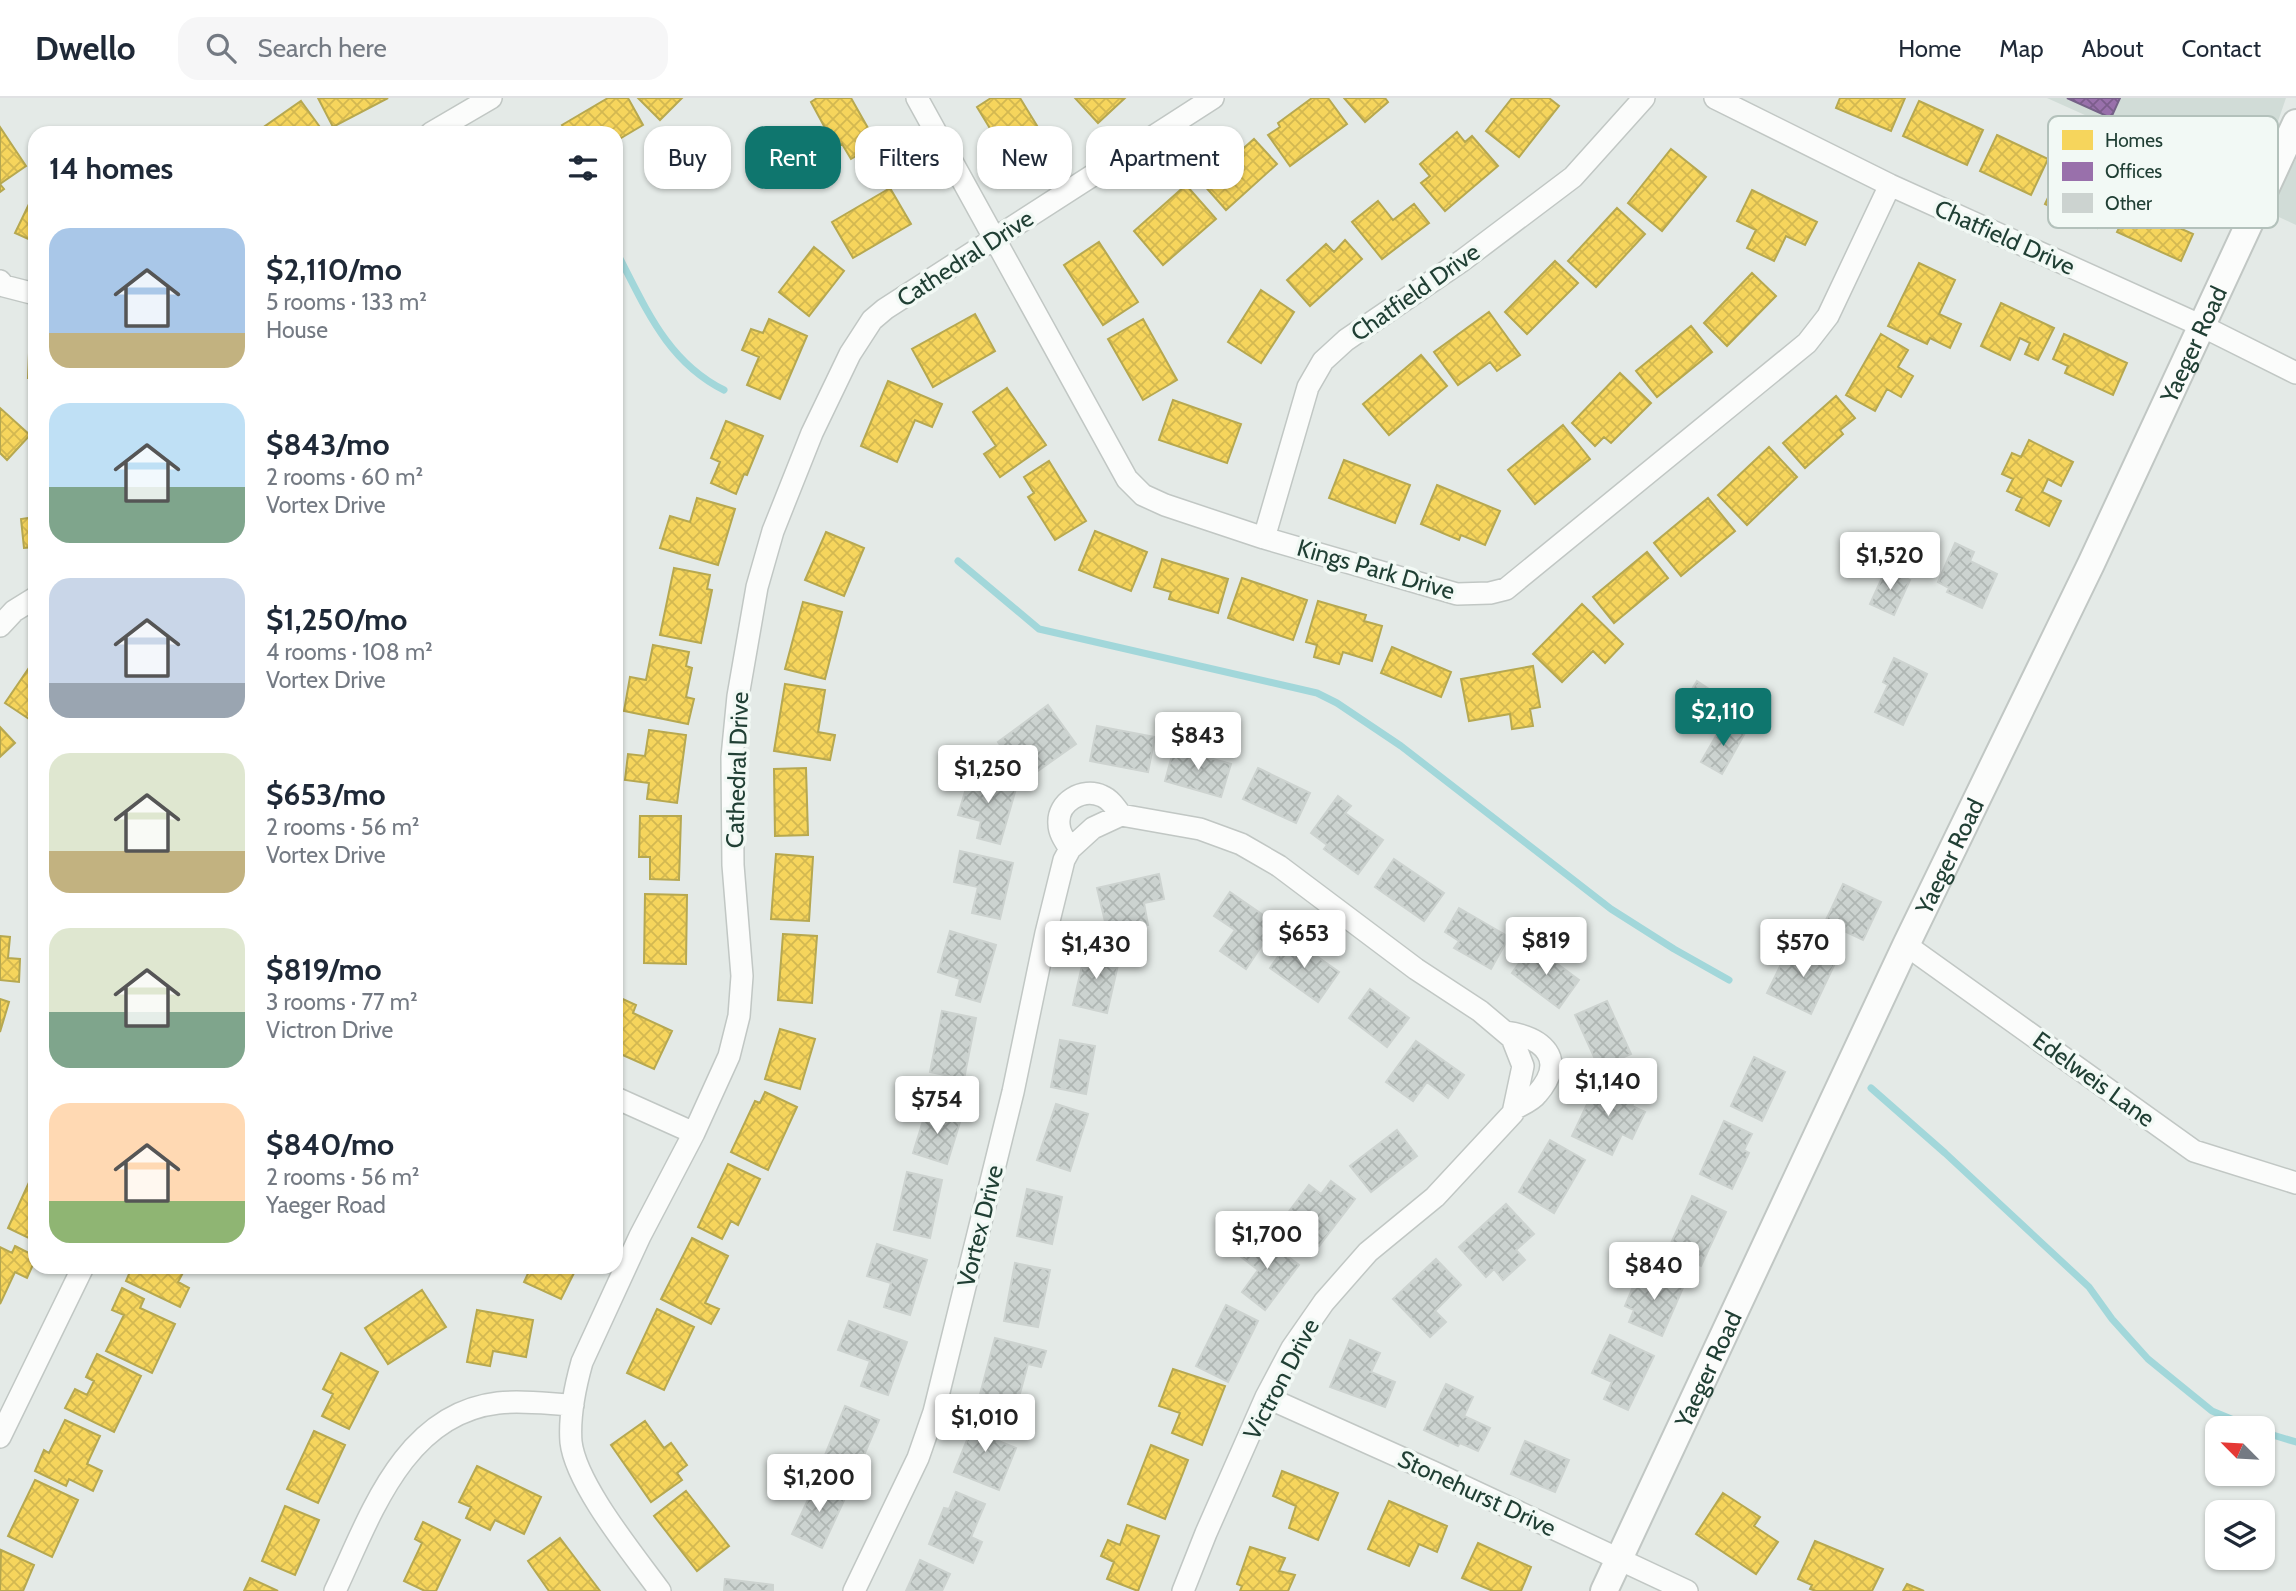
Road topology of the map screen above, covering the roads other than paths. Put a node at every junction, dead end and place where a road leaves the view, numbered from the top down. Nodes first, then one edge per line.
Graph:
1 (491, 98) edge
2 (917, 98) edge
3 (1213, 98) edge
4 (1644, 98) edge
5 (1715, 98) edge
6 (2296, 123) edge
7 (443, 126) edge
8 (2278, 162) edge
9 (1890, 185) junction
10 (2247, 228) edge
11 (995, 239) junction
12 (1, 286) edge
13 (28, 292) edge
14 (2202, 326) junction
15 (2296, 373) edge
16 (1264, 538) junction
17 (28, 602) edge
18 (0, 626) edge
19 (1121, 815) junction
20 (1070, 849) junction
21 (1906, 945) junction
22 (1505, 1032) junction
23 (623, 1101) edge
24 (1514, 1109) junction
25 (694, 1133) junction
26 (2296, 1183) edge
27 (623, 1273) edge
28 (80, 1274) edge
29 (623, 1274) edge
30 (1266, 1397) junction
31 (573, 1405) junction
32 (0, 1437) edge
33 (1619, 1560) junction
34 (335, 1591) edge
35 (660, 1591) edge
36 (855, 1591) edge
37 (1183, 1591) edge
38 (1604, 1591) edge
39 (1687, 1591) edge

1 - 7 street
2 - 11 street, Kings Park Drive
3 - 11 street, Cathedral Drive
4 - 16 street, Chatfield Drive
5 - 9 street, Chatfield Drive
6 - 8 street, Yaeger Road
9 - 14 street, Chatfield Drive
9 - 16 street, Kings Park Drive
10 - 14 street, Yaeger Road
11 - 16 street, Kings Park Drive
11 - 25 street, Cathedral Drive
12 - 13 street
14 - 15 street, Chatfield Drive
14 - 21 street, Yaeger Road
17 - 18 street
19 - 20 street
19 - 20 street
19 - 22 street
20 - 36 street, Vortex Drive
21 - 26 street, Edelweis Lane
21 - 33 street, Yaeger Road
22 - 24 street, Victron Drive
22 - 24 street, Victron Drive
23 - 25 street
24 - 30 street, Victron Drive
25 - 27 street, Cathedral Drive
28 - 32 street
29 - 31 street, Cathedral Drive
30 - 33 street, Stonehurst Drive
30 - 37 street, Victron Drive
31 - 34 street
31 - 35 street, Cathedral Drive
33 - 38 street, Yaeger Road
33 - 39 street, Stonehurst Drive

